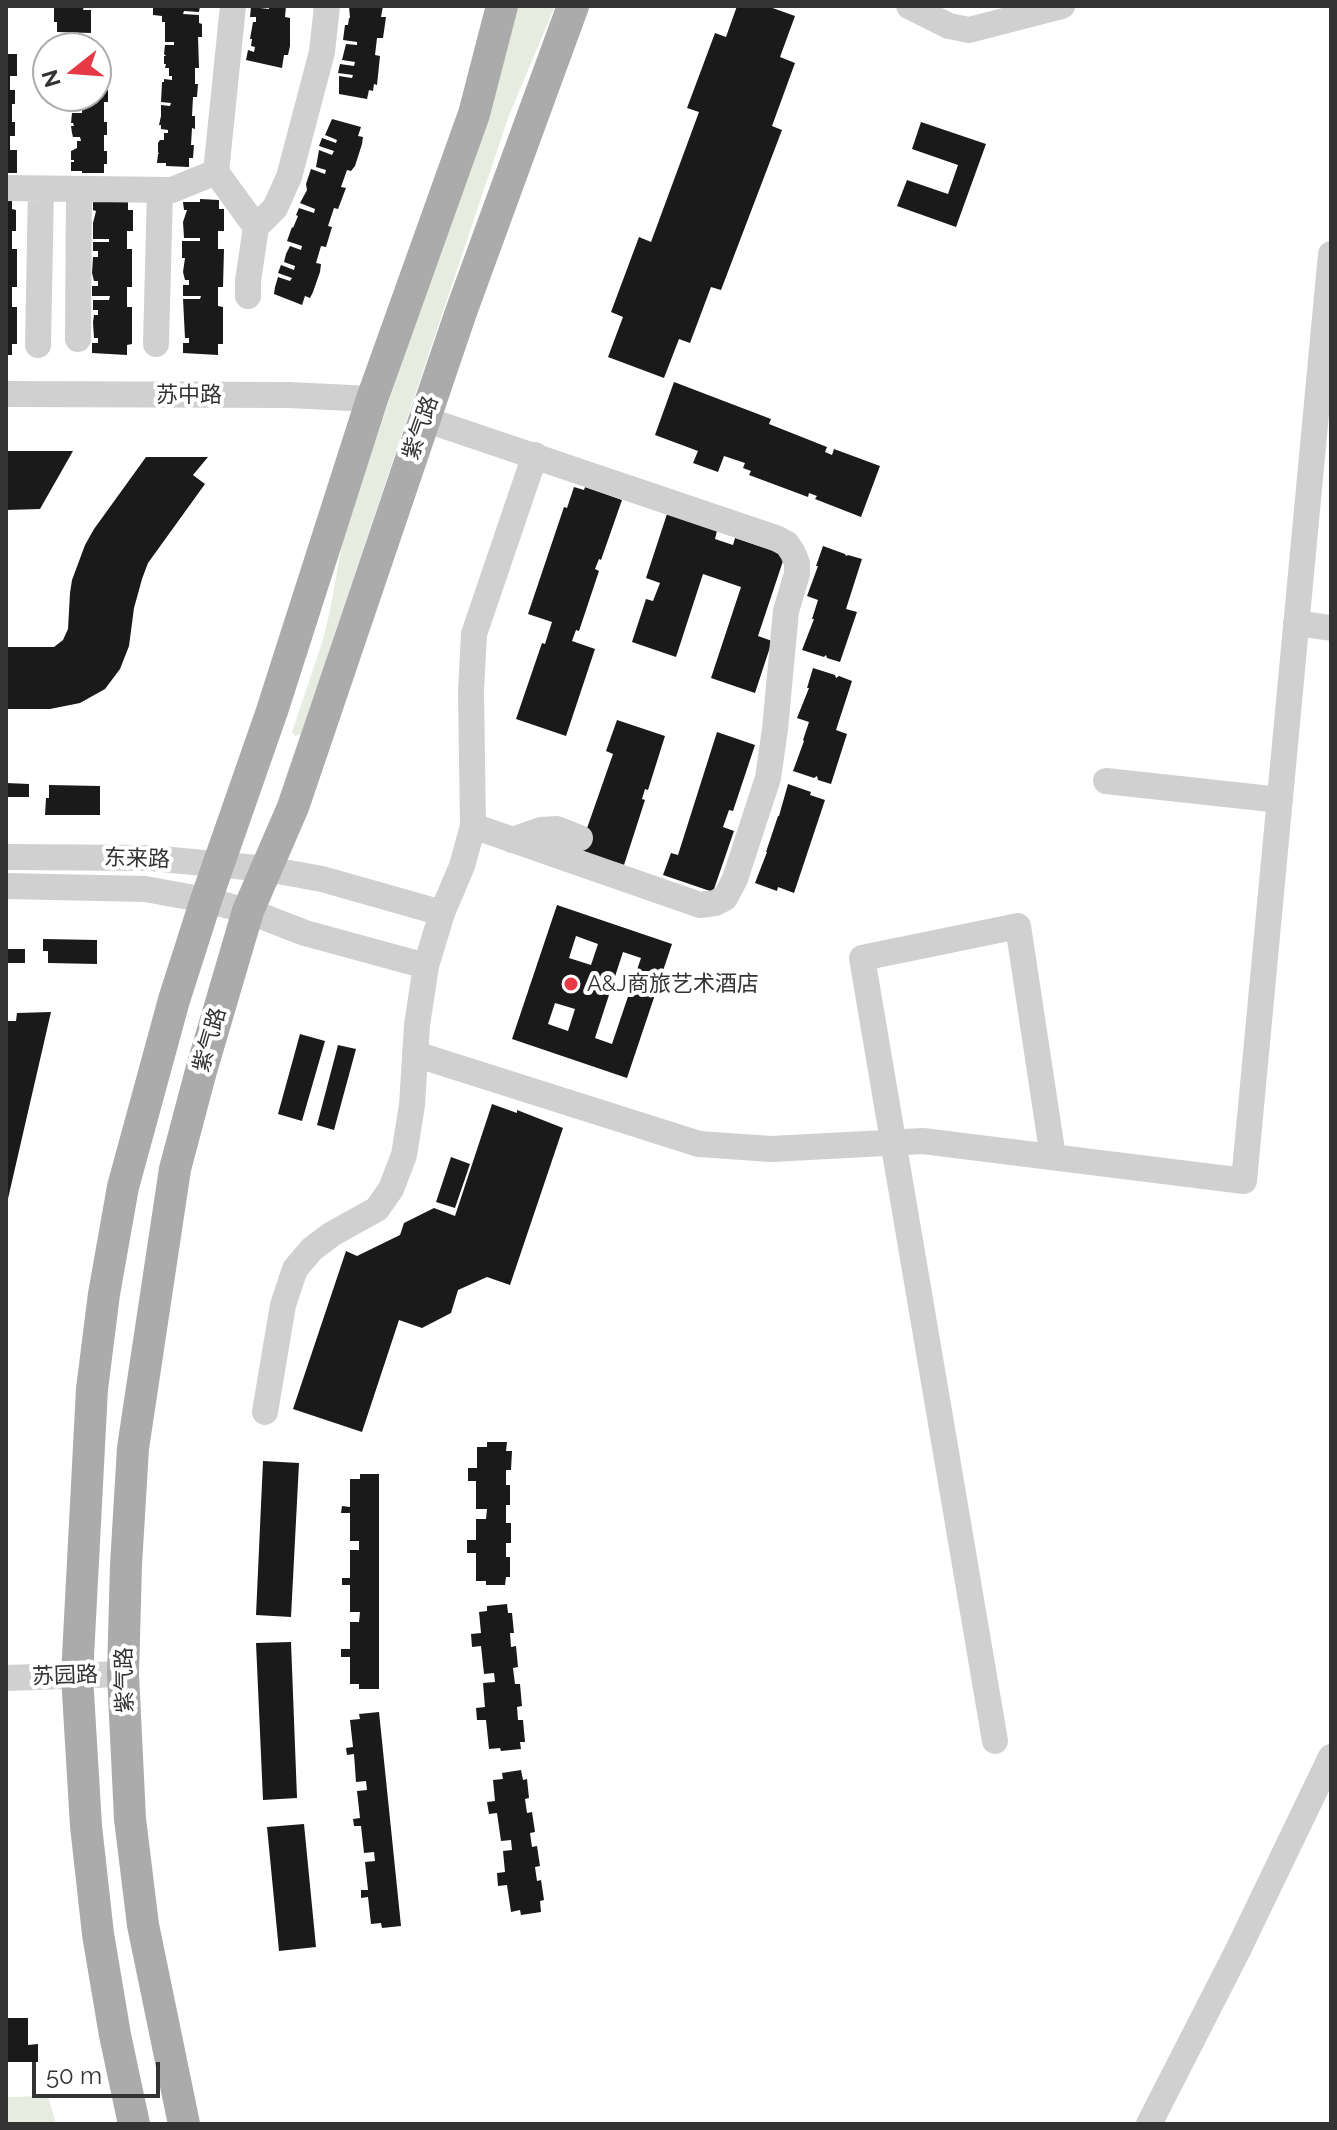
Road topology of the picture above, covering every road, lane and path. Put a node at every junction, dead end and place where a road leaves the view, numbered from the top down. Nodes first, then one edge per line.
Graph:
1 (233, 6) edge
2 (327, 6) edge
3 (502, 6) edge
4 (573, 6) edge
5 (909, 6) edge
6 (1062, 6) edge
7 (216, 172) junction
8 (6, 188) edge
9 (41, 189) junction
10 (79, 189) junction
11 (160, 190) junction
12 (256, 227) junction
13 (1331, 254) edge
14 (248, 296) dead end
15 (78, 339) dead end
16 (156, 344) dead end
17 (38, 345) dead end
18 (6, 394) edge
19 (372, 399) junction
20 (424, 419) junction
21 (535, 455) junction
22 (1296, 623) junction
23 (1331, 628) edge
24 (272, 711) junction
25 (318, 733) junction
26 (1106, 781) dead end
27 (1280, 800) junction
28 (473, 826) junction
29 (580, 838) dead end
30 (512, 840) junction
31 (6, 857) edge
32 (219, 865) junction
33 (267, 869) junction
34 (6, 886) edge
35 (206, 900) junction
36 (248, 911) junction
37 (442, 913) junction
38 (426, 966) junction
39 (415, 1054) junction
40 (158, 1059) junction
41 (201, 1071) junction
42 (893, 1142) junction
43 (1053, 1157) junction
44 (265, 1412) dead end
45 (123, 1674) junction
46 (77, 1676) junction
47 (6, 1678) edge
48 (995, 1741) dead end
49 (1331, 1757) edge
50 (134, 2124) edge
51 (184, 2124) edge
52 (1149, 2124) edge

1 - 7 street
2 - 12 street
3 - 19 main road, 紫气路
4 - 20 main road, 紫气路
5 - 6 street
7 - 11 street
7 - 12 street
8 - 9 street
9 - 10 street
9 - 17 street
10 - 11 street
10 - 15 street
11 - 16 street
12 - 14 street
13 - 22 street
18 - 19 street, 苏中路
19 - 24 main road, 紫气路
20 - 21 street
20 - 25 main road, 紫气路
21 - 28 street
21 - 30 street
22 - 23 street
22 - 27 street
24 - 25 main road
24 - 32 main road, 紫气路
25 - 33 main road, 紫气路
26 - 27 street
27 - 43 street
28 - 30 street
28 - 37 street
29 - 30 street
31 - 32 street, 东来路
32 - 33 street, 东来路
32 - 35 main road, 紫气路
33 - 36 main road, 紫气路
33 - 37 street, 东来路
34 - 35 street, 东来路
35 - 36 street, 东来路
35 - 40 main road, 紫气路
36 - 38 street, 东来路
36 - 41 main road, 紫气路
37 - 38 street
38 - 39 street
39 - 42 street
39 - 44 street
40 - 41 main road
40 - 46 main road, 紫气路
41 - 45 main road, 紫气路
42 - 43 street
42 - 43 street
42 - 48 street
45 - 46 street, 苏园路
45 - 51 main road, 紫气路
46 - 47 street, 苏园路
46 - 50 main road, 紫气路
49 - 52 street

